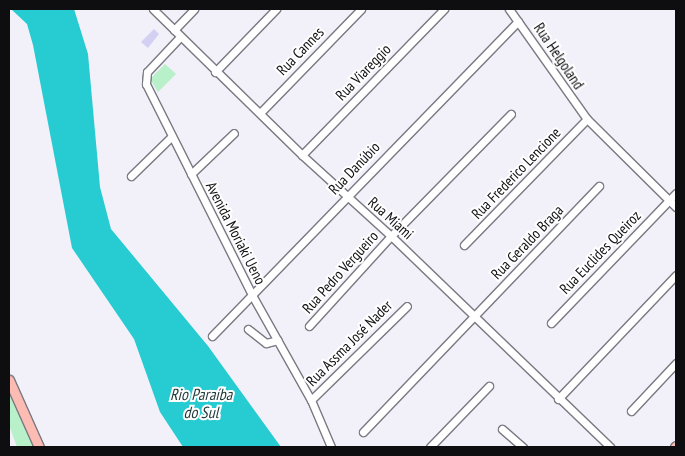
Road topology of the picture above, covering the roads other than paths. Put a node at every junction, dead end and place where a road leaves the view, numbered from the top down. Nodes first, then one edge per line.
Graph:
1 (153, 9) edge
2 (194, 9) edge
3 (276, 9) edge
4 (361, 9) edge
5 (444, 9) edge
6 (509, 9) edge
7 (518, 21) junction
8 (174, 30) junction
9 (180, 37) junction
10 (215, 72) junction
11 (260, 113) junction
12 (511, 114) dead end
13 (587, 119) junction
14 (234, 133) dead end
15 (172, 136) junction
16 (302, 155) junction
17 (191, 174) junction
18 (131, 176) dead end
19 (599, 186) dead end
20 (676, 193) edge
21 (345, 196) junction
22 (670, 200) junction
23 (676, 207) edge
24 (391, 236) junction
25 (464, 245) dead end
26 (676, 275) edge
27 (252, 295) junction
28 (407, 306) dead end
29 (474, 317) junction
30 (551, 323) dead end
31 (309, 326) dead end
32 (248, 329) dead end
33 (212, 336) dead end
34 (278, 340) junction
35 (676, 363) edge
36 (9, 380) edge
37 (489, 386) dead end
38 (311, 400) junction
39 (558, 400) junction
40 (631, 411) dead end
41 (502, 429) dead end
42 (363, 432) dead end
43 (39, 447) edge
44 (331, 447) edge
45 (430, 447) edge
46 (523, 447) edge
47 (610, 447) edge

1 - 8 street, Rua Miami
2 - 8 street
3 - 10 street
4 - 11 street, Rua Cannes
5 - 16 street, Rua Viareggio
6 - 7 street, Rua Helgoland
7 - 13 street, Rua Helgoland
7 - 21 street, Rua Danúbio
8 - 9 street, Rua Miami
9 - 10 street, Rua Miami
9 - 15 street, Avenida Moriaki Ueno
10 - 11 street, Rua Miami
11 - 16 street, Rua Miami
12 - 24 street, Rua Pedro Vergueiro
13 - 22 street, Rua Helgoland
13 - 25 street, Rua Frederico Lencione
14 - 17 street
15 - 17 street, Avenida Moriaki Ueno
15 - 18 street
16 - 21 street, Rua Miami
17 - 27 street, Avenida Moriaki Ueno
19 - 29 street, Rua Geraldo Braga
20 - 22 street, Rua Euclides Queiroz
21 - 24 street, Rua Miami
21 - 27 street, Rua Danúbio
22 - 23 street
22 - 30 street, Rua Euclides Queiroz
24 - 29 street, Rua Miami
24 - 31 street, Rua Pedro Vergueiro
26 - 39 street
27 - 33 street, Rua Danúbio
27 - 34 street, Avenida Moriaki Ueno
28 - 38 street, Rua Assma José Nader
29 - 39 street, Rua Miami
29 - 42 street, Rua Geraldo Braga
32 - 34 street
34 - 38 street, Avenida Moriaki Ueno
35 - 40 street
36 - 43 main road
37 - 45 street
38 - 44 street, Avenida Moriaki Ueno
39 - 47 street, Rua Miami
41 - 46 street

